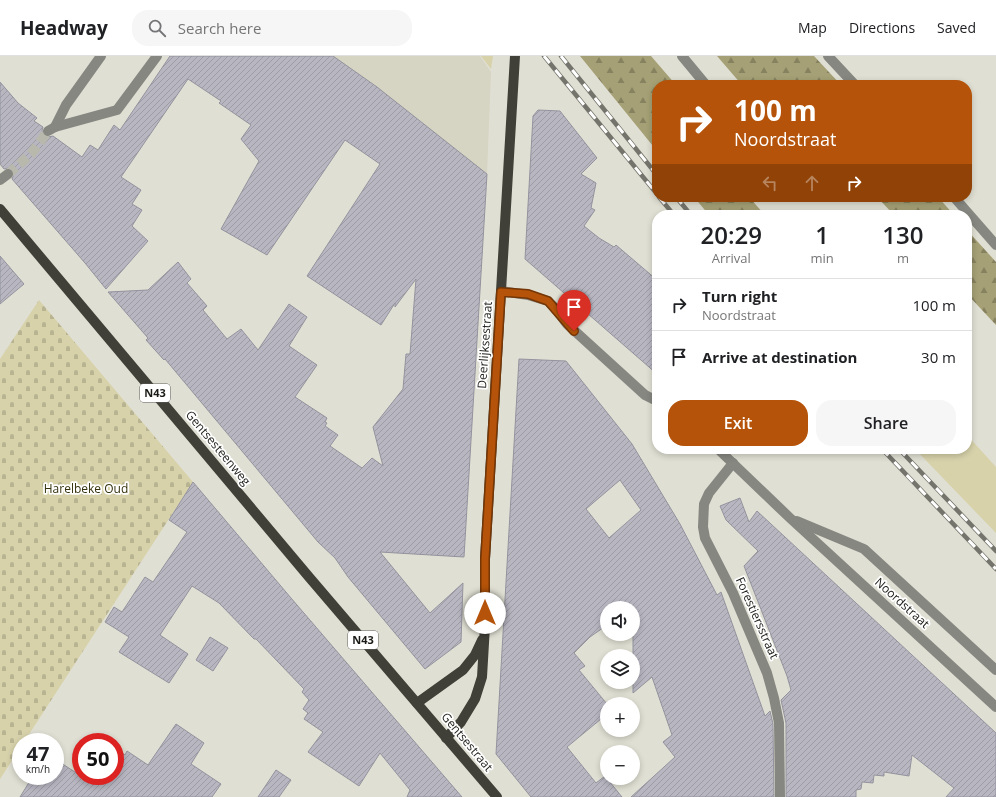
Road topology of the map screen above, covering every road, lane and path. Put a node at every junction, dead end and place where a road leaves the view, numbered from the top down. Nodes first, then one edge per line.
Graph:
1 (101, 56) edge
2 (157, 56) edge
3 (515, 56) edge
4 (682, 56) edge
5 (828, 56) edge
6 (702, 80) edge
7 (850, 80) edge
8 (8, 174) tunnel mouth
9 (0, 180) edge
10 (958, 202) edge
11 (0, 209) edge
12 (965, 210) edge
13 (972, 218) edge
14 (996, 245) edge
15 (501, 292) junction
16 (652, 399) edge
17 (723, 454) edge
18 (733, 463) junction
19 (790, 518) junction
20 (485, 635) junction
21 (996, 670) edge
22 (417, 703) junction
23 (996, 707) edge
24 (446, 738) junction
25 (497, 797) edge
26 (780, 797) edge

1 - 2 street
3 - 15 main road, Deerlijksestraat
4 - 6 street
5 - 7 street
8 - 9 street
10 - 12 street
11 - 22 main road, Gentsesteenweg / N43
13 - 14 street
15 - 16 street
15 - 20 main road, Deerlijksestraat
17 - 18 street, Noordstraat
18 - 19 street, Noordstraat
18 - 26 street, Forestiersstraat
19 - 21 street, Noordstraat
19 - 23 street, Noordstraat
20 - 22 main road, Deerlijksestraat
20 - 24 main road, Deerlijksestraat
22 - 24 main road, Gentsestraat / N43
24 - 25 main road, Gentsestraat / N43

